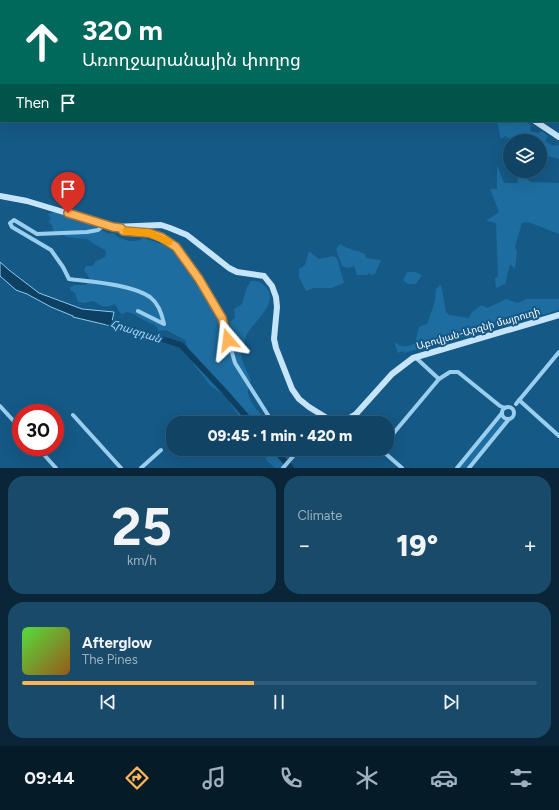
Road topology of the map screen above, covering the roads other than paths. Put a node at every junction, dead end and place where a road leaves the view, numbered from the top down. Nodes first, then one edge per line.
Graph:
1 (536, 122) edge
2 (559, 137) edge
3 (0, 196) edge
4 (104, 224) junction
5 (121, 228) junction
6 (138, 311) dead end
7 (559, 315) edge
8 (559, 352) edge
9 (415, 357) junction
10 (439, 379) junction
11 (519, 400) junction
12 (516, 404) dead end
13 (0, 406) edge
14 (502, 409) junction
15 (73, 415) dead end
16 (269, 416) edge
17 (12, 419) edge
18 (509, 419) junction
19 (394, 433) edge
20 (559, 436) edge
21 (161, 450) dead end
22 (45, 456) edge
23 (293, 456) edge
24 (388, 456) edge
25 (56, 468) edge
26 (121, 468) edge
27 (141, 468) edge
28 (283, 468) edge
29 (402, 468) edge
30 (456, 468) edge
31 (469, 468) edge

1 - 2 main road
3 - 4 main road, Աբովյան-Արզնի մայրուղի
4 - 5 main road, Աբովյան-Արզնի մայրուղի
4 - 6 street
5 - 9 main road, Աբովյան-Արզնի մայրուղի
5 - 16 street
7 - 9 main road, Աբովյան-Արզնի մայրուղի
8 - 11 street
9 - 10 street
10 - 14 street
10 - 19 street
11 - 12 street
11 - 20 street
13 - 17 street
14 - 18 street
14 - 18 street
14 - 30 street
15 - 26 street
18 - 31 street
21 - 27 street
22 - 25 street
23 - 28 street
24 - 29 street

